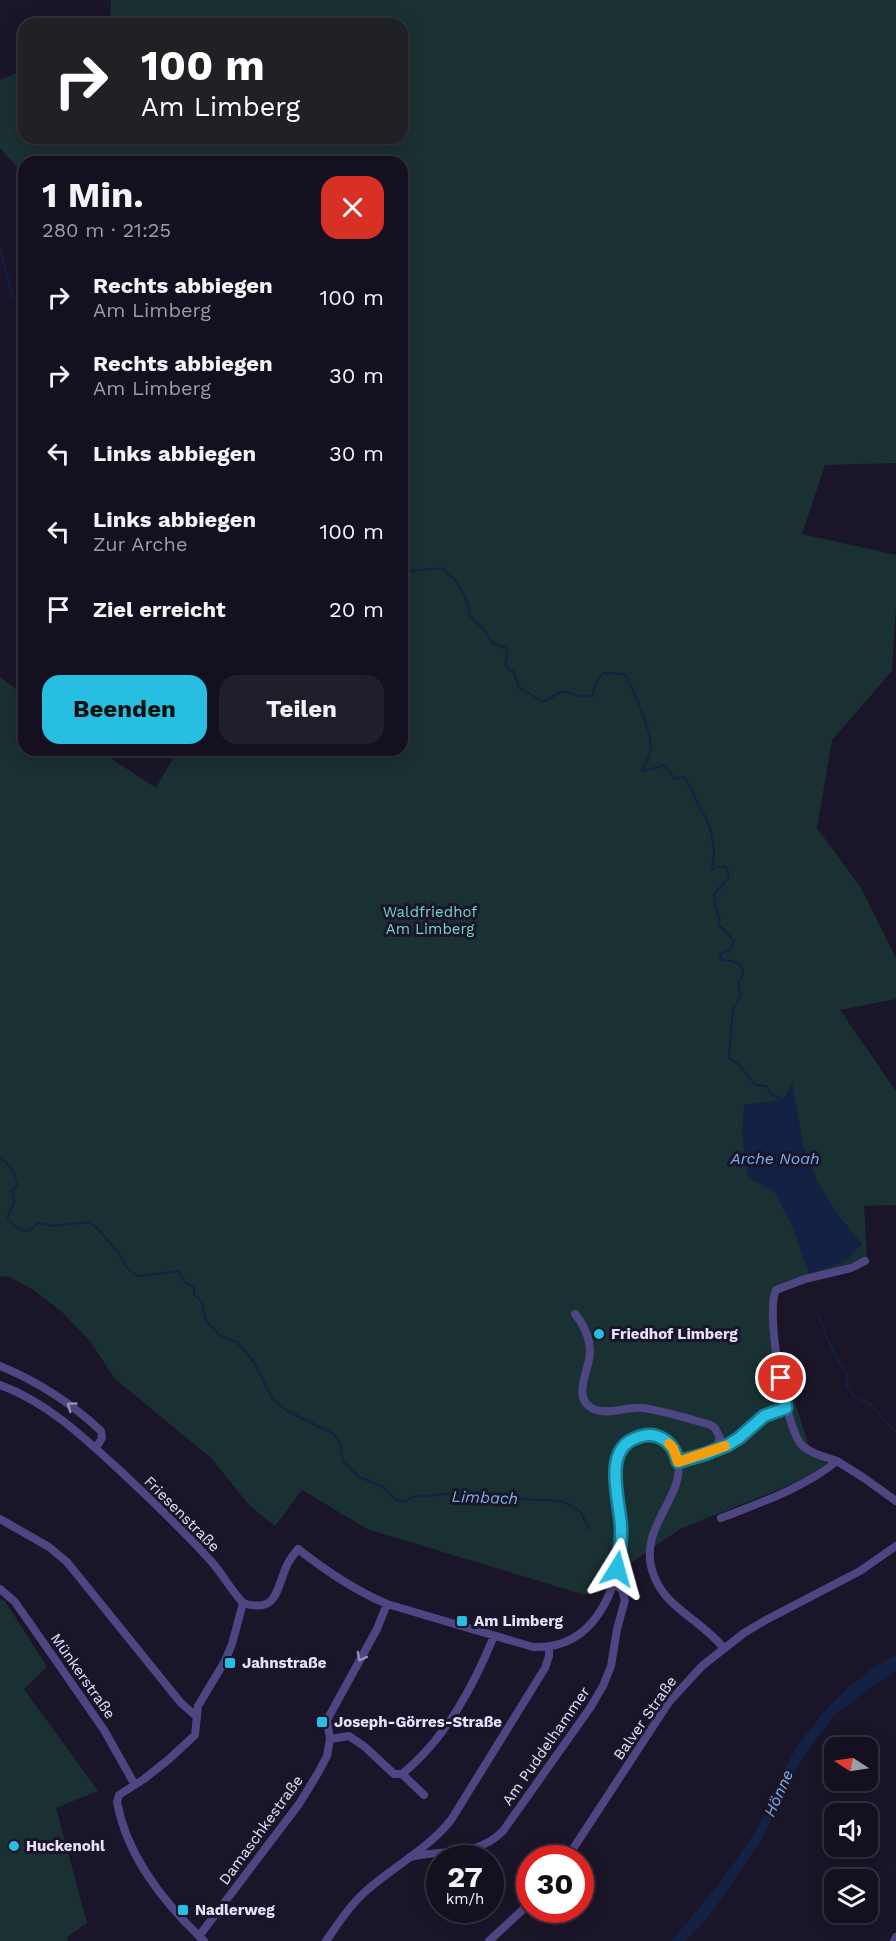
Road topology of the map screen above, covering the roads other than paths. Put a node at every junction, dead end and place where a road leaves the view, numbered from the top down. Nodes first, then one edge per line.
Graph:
1 (865, 1261) dead end
2 (574, 1314) dead end
3 (0, 1366) edge
4 (0, 1385) edge
5 (786, 1408) junction
6 (96, 1448) junction
7 (716, 1451) junction
8 (837, 1461) junction
9 (678, 1462) junction
10 (896, 1501) edge
11 (720, 1518) dead end
12 (0, 1519) edge
13 (896, 1546) edge
14 (613, 1582) junction
15 (0, 1589) edge
16 (243, 1603) junction
17 (387, 1605) junction
18 (494, 1636) junction
19 (549, 1647) junction
20 (724, 1648) junction
21 (196, 1716) junction
22 (330, 1739) junction
23 (402, 1774) junction
24 (135, 1785) junction
25 (424, 1795) dead end
26 (576, 1845) edge
27 (410, 1857) junction
28 (516, 1916) edge
29 (201, 1939) edge
30 (326, 1941) edge
31 (489, 1941) edge

1 - 5 street
2 - 7 street
6 -> 3 street
4 - 6 street, Friesenstraße
5 - 7 street
5 - 8 street
6 - 16 street, Friesenstraße
7 - 9 street
8 - 10 street
8 - 11 street
9 - 14 street
9 - 20 street
12 - 21 street
13 - 20 street, Balver Straße
14 - 19 street
14 - 27 street, Am Puddelhammer
15 - 24 street, Münkerstraße
16 - 17 street
16 - 21 street
17 - 18 street
17 -> 22 street, Damaschkestraße
18 - 19 street
18 - 23 street
19 - 27 street
20 - 26 street, Balver Straße
21 - 24 street
22 - 23 street
22 - 29 street, Damaschkestraße
23 - 25 street
24 - 29 street
27 - 30 street
28 - 31 street

